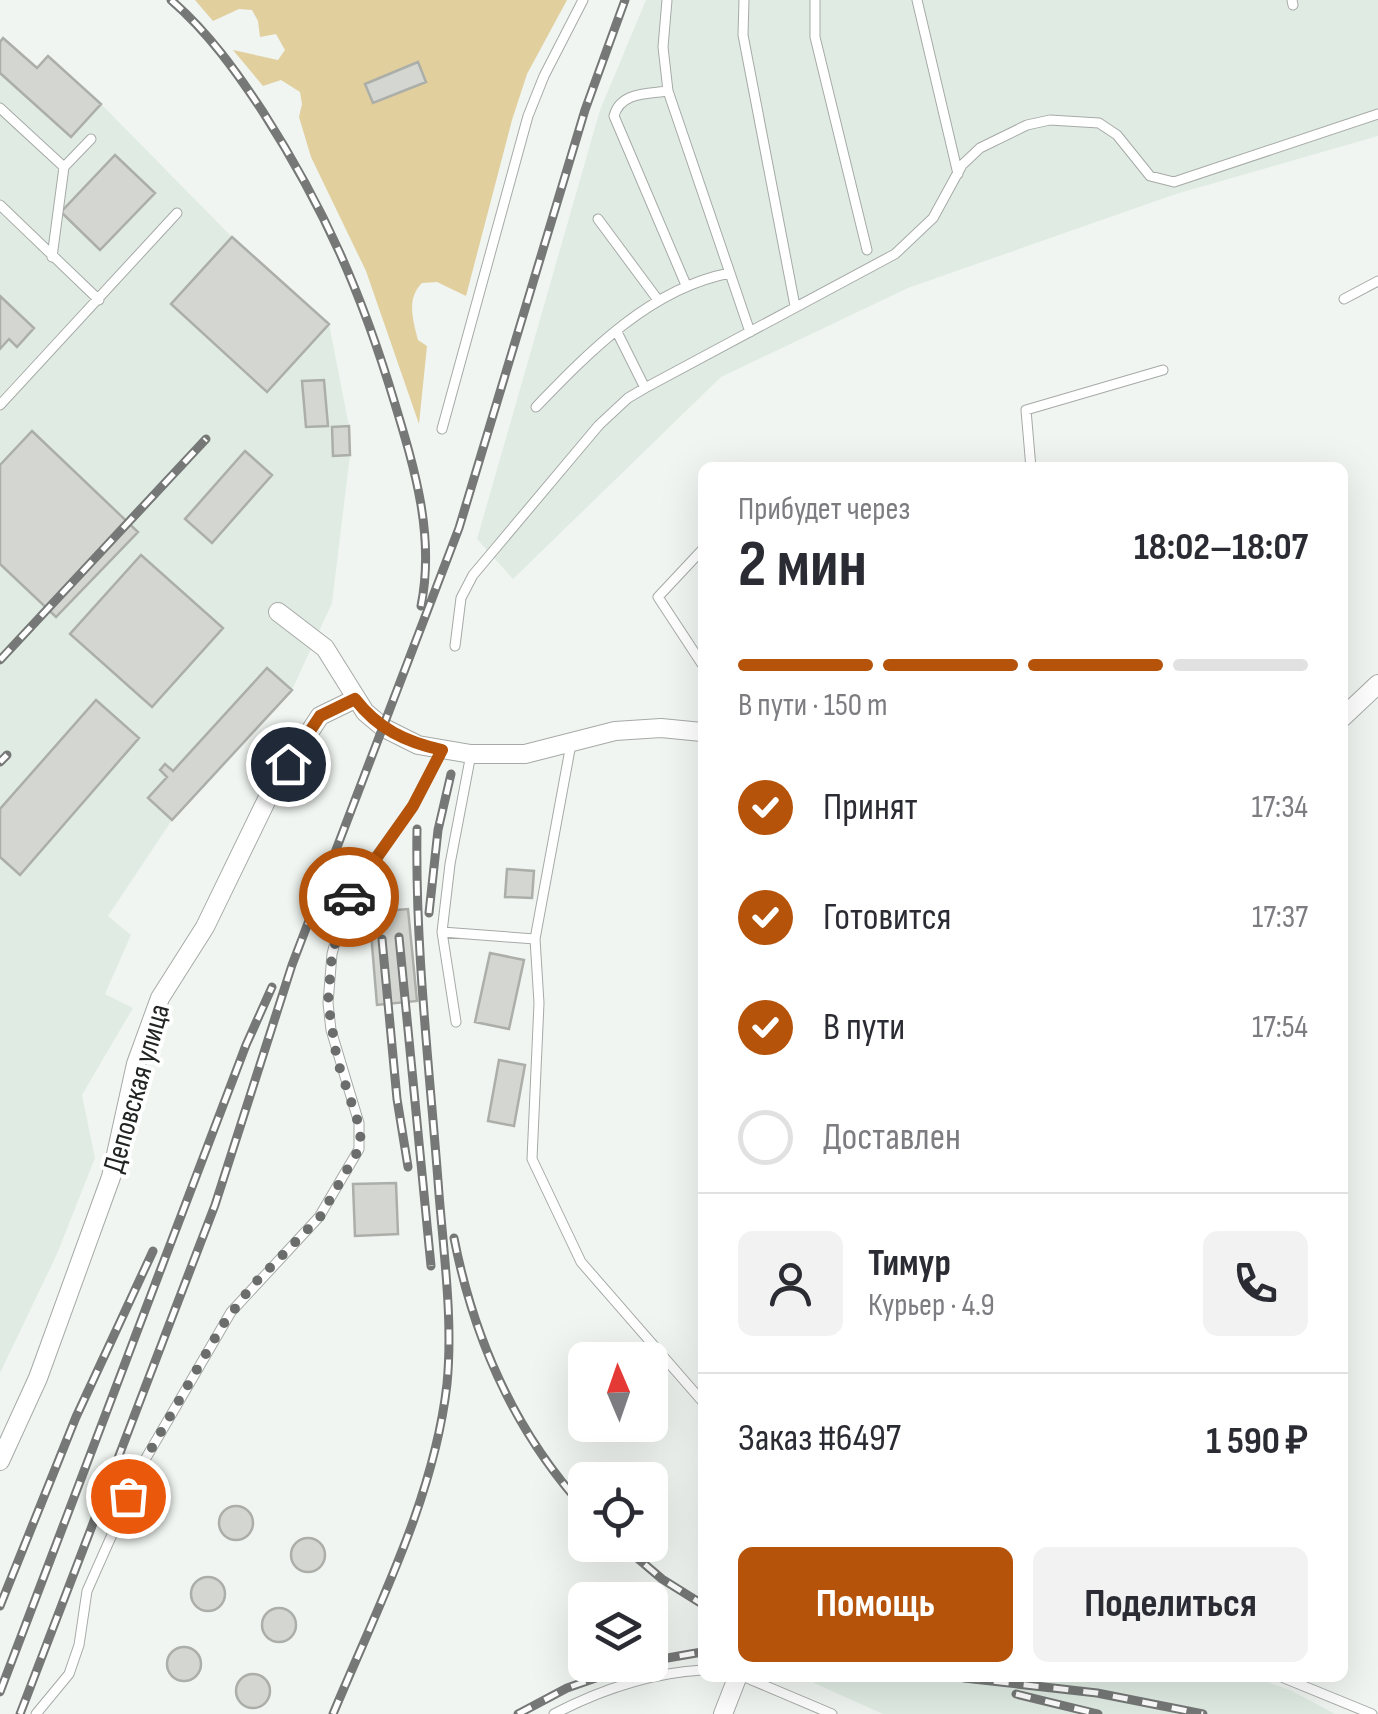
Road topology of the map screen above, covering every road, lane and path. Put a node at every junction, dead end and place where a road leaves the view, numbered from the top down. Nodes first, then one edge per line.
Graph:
1 (583, 0) edge
2 (667, 0) edge
3 (744, 0) edge
4 (816, 0) edge
5 (917, 0) edge
6 (668, 91) junction
7 (0, 108) edge
8 (1378, 114) edge
9 (91, 138) dead end
10 (64, 167) junction
11 (958, 177) junction
12 (0, 206) edge
13 (177, 214) dead end
14 (598, 219) dead end
15 (867, 250) dead end
16 (52, 257) junction
17 (730, 273) junction
18 (1378, 281) edge
19 (686, 285) junction
20 (1344, 298) dead end
21 (99, 300) junction
22 (658, 300) junction
23 (795, 306) junction
24 (616, 332) junction
25 (750, 332) junction
26 (1163, 370) dead end
27 (646, 388) junction
28 (0, 405) edge
29 (536, 407) dead end
30 (442, 430) dead end
31 (1030, 462) edge
32 (698, 554) edge
33 (278, 612) dead end
34 (455, 646) dead end
35 (698, 658) edge
36 (1378, 684) edge
37 (355, 699) junction
38 (1348, 712) edge
39 (698, 732) edge
40 (572, 742) junction
41 (442, 750) junction
42 (471, 754) junction
43 (442, 932) junction
44 (536, 939) junction
45 (456, 1022) dead end
46 (698, 1396) edge
47 (0, 1461) edge
48 (698, 1670) edge
49 (735, 1682) edge
50 (756, 1682) edge
51 (1294, 1682) edge
52 (36, 1714) edge
53 (554, 1714) edge
54 (723, 1714) edge
55 (832, 1714) edge
56 (1372, 1714) edge

1 - 30 lane
2 - 6 lane
3 - 23 lane
4 - 15 lane
5 - 11 lane
6 - 17 lane
6 - 19 lane
7 - 10 lane
8 - 11 lane
9 - 10 lane
10 - 16 lane
11 - 23 lane
12 - 16 lane
13 - 21 lane
14 - 22 lane
16 - 21 lane
17 - 19 lane
17 - 25 lane
18 - 20 lane
19 - 22 lane
21 - 28 lane
22 - 24 lane
23 - 25 lane
24 - 27 lane
24 - 29 lane
25 - 27 lane
26 - 31 lane
27 - 34 lane
32 - 35 lane
33 - 37 street
36 - 38 street
37 - 41 street
37 - 47 street, Деповская улица
39 - 40 street
40 - 42 street
40 - 44 lane
41 - 42 street
41 - 52 lane
42 - 43 lane
43 - 44 lane
43 - 45 lane
44 - 46 lane
48 - 53 lane
49 - 54 street
50 - 55 lane
51 - 56 lane

